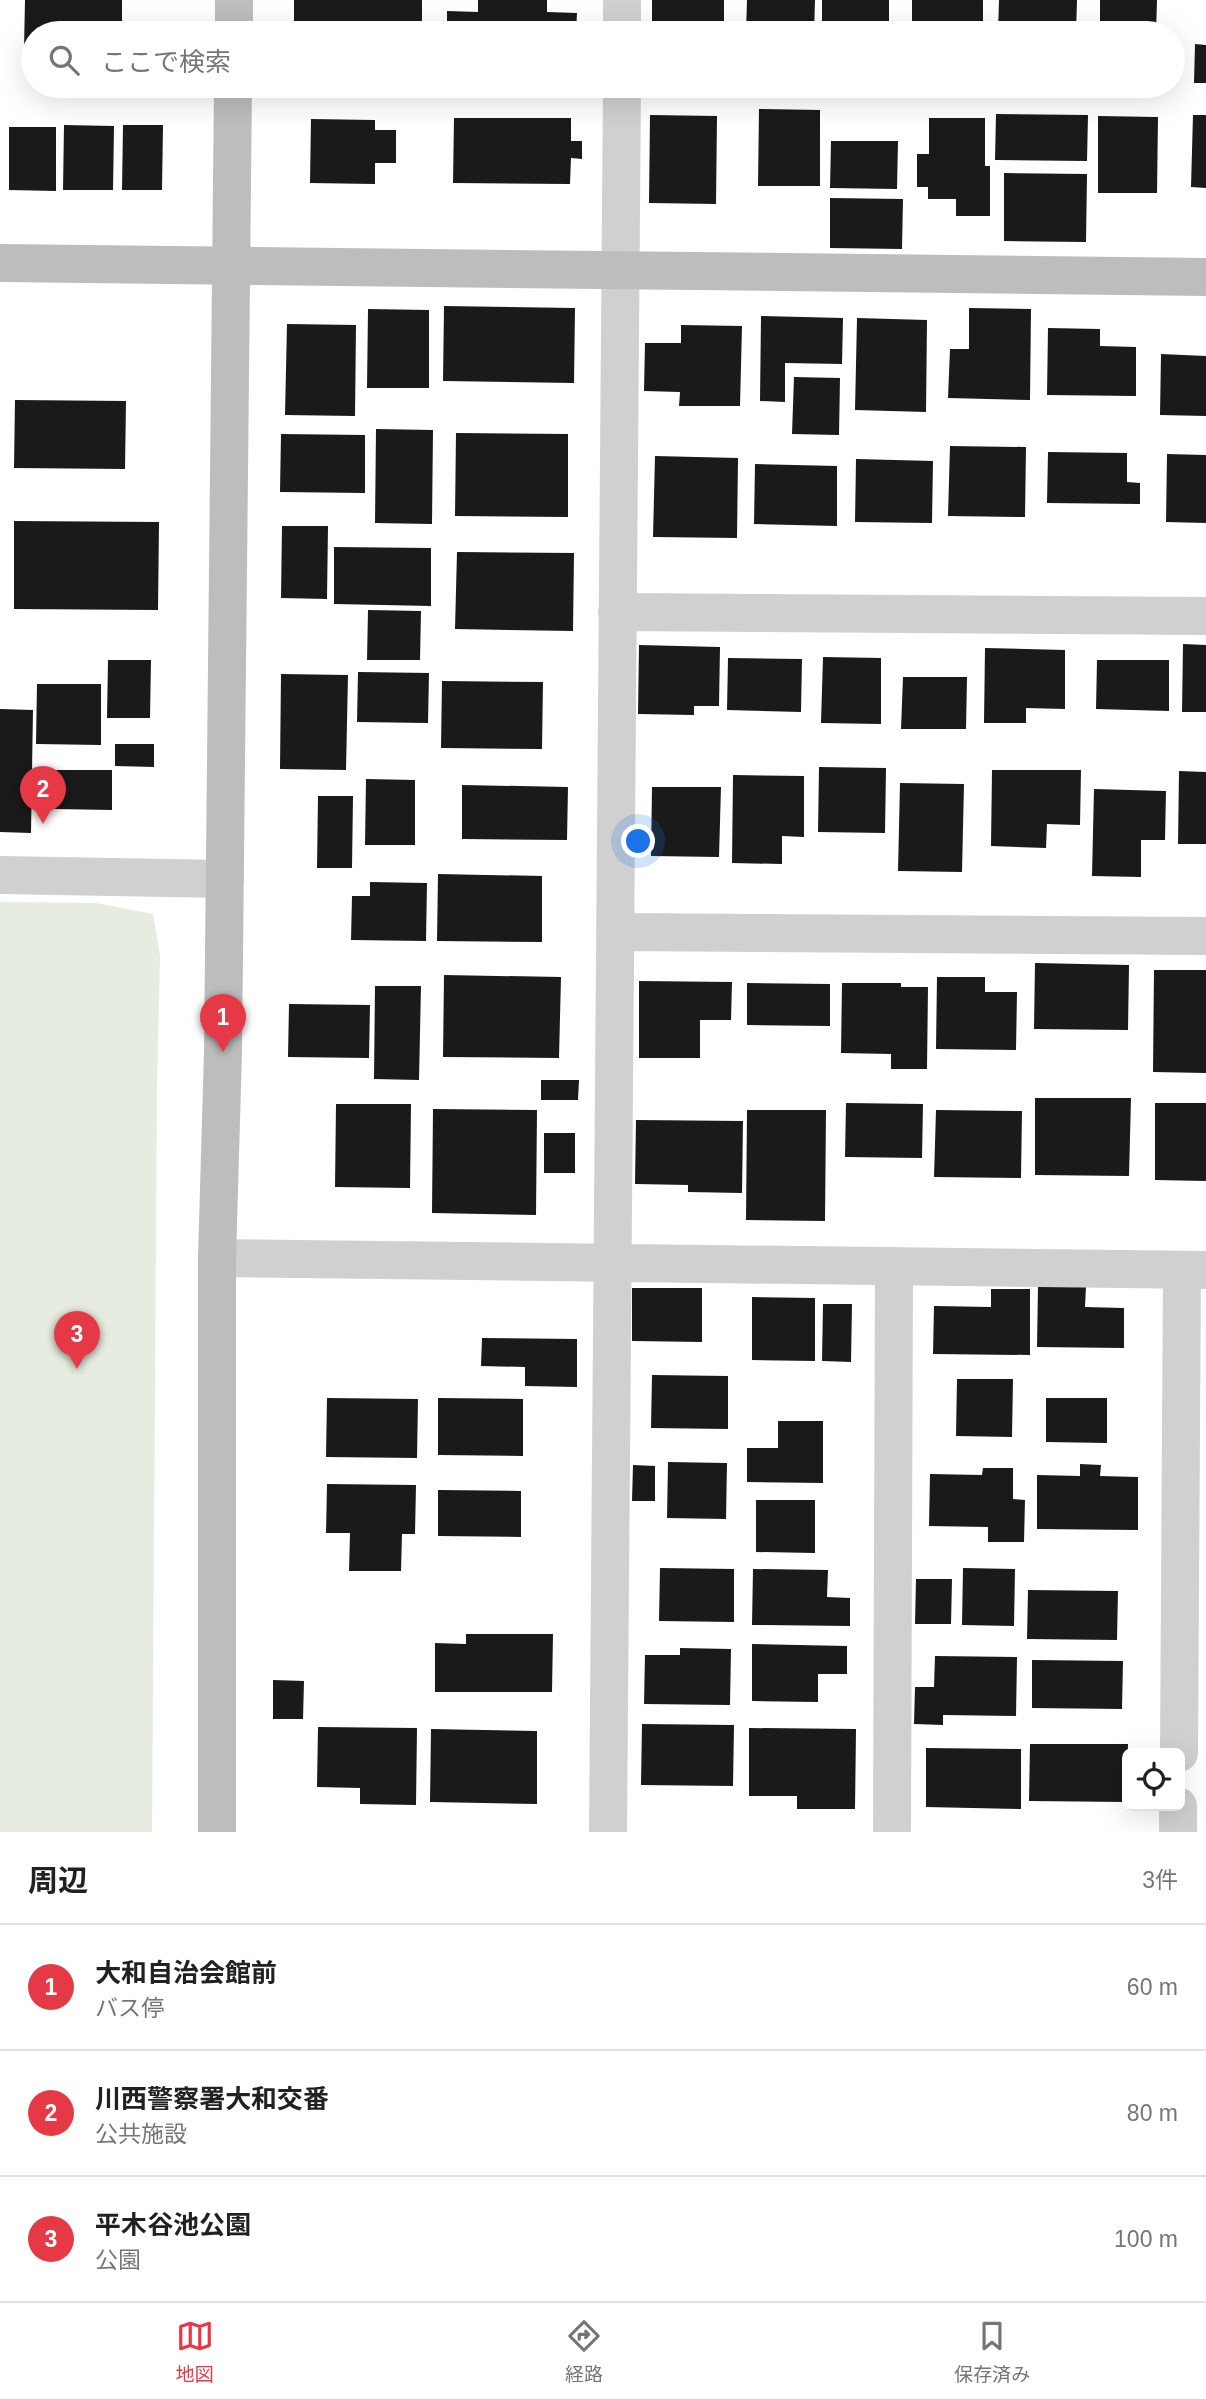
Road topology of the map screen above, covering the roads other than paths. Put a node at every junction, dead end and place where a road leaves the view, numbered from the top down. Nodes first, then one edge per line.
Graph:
1 (234, 0) edge
2 (622, 0) edge
3 (234, 21) edge
4 (622, 21) edge
5 (233, 98) edge
6 (622, 98) edge
7 (0, 263) edge
8 (231, 267) junction
9 (620, 271) junction
10 (1206, 277) edge
11 (617, 612) junction
12 (1206, 616) edge
13 (0, 875) edge
14 (225, 879) junction
15 (615, 932) junction
16 (1206, 936) edge
17 (216, 1258) junction
18 (612, 1263) junction
19 (894, 1266) junction
20 (1194, 1270) edge
21 (1179, 1748) edge
22 (1178, 1811) edge
23 (216, 1832) edge
24 (608, 1832) edge
25 (892, 1832) edge
26 (1178, 1832) edge

1 - 3 street
2 - 4 street
5 - 8 street
6 - 9 street
7 - 8 street
8 - 9 street
8 - 14 street
9 - 10 street
9 - 11 street
11 - 12 street
11 - 15 street
13 - 14 street
14 - 17 street
15 - 16 street
15 - 18 street
17 - 18 street
17 - 23 street
18 - 19 street
18 - 24 street
19 - 20 street
19 - 25 street
20 - 21 street
22 - 26 street

